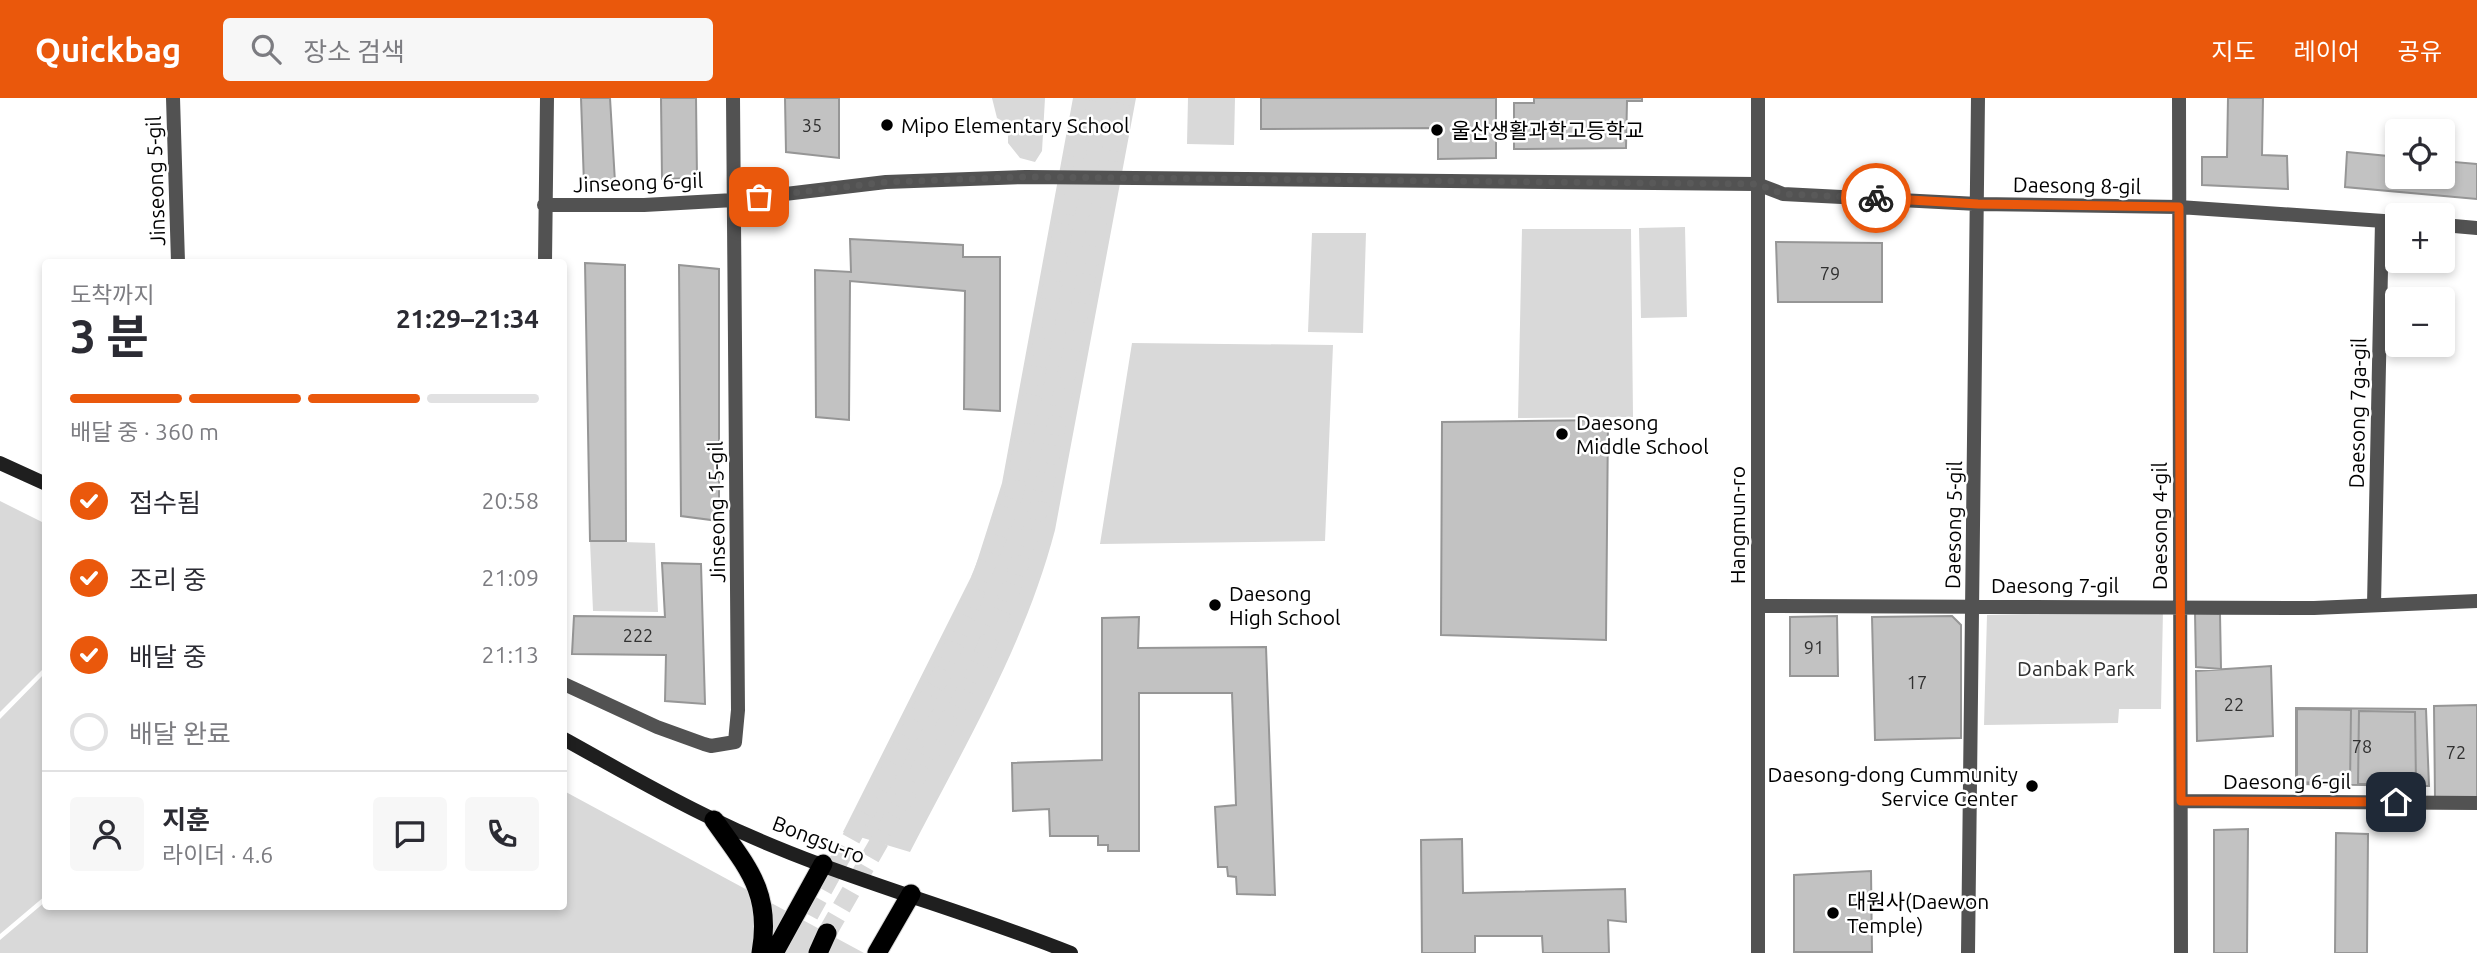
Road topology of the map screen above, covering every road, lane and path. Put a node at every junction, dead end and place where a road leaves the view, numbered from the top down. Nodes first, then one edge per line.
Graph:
1 (173, 98) edge
2 (547, 98) edge
3 (733, 98) edge
4 (1758, 98) edge
5 (1978, 98) edge
6 (2179, 98) edge
7 (1757, 184) junction
8 (734, 200) junction
9 (1978, 204) junction
10 (544, 205) junction
11 (2179, 207) junction
12 (2382, 221) junction
13 (2385, 221) edge
14 (2455, 226) edge
15 (2477, 228) edge
16 (178, 259) edge
17 (545, 259) edge
18 (0, 463) edge
19 (42, 482) edge
20 (2477, 601) edge
21 (2375, 605) junction
22 (1758, 606) junction
23 (1973, 606) junction
24 (2180, 606) junction
25 (567, 685) edge
26 (567, 741) edge
27 (2181, 801) junction
28 (2477, 803) edge
29 (714, 820) junction
30 (822, 864) junction
31 (911, 894) junction
32 (809, 915) tunnel mouth
33 (827, 933) tunnel mouth
34 (761, 953) edge
35 (774, 953) edge
36 (789, 953) edge
37 (818, 953) edge
38 (877, 953) edge
39 (1071, 953) edge
40 (1758, 953) edge
41 (1968, 953) edge
42 (2181, 953) edge

1 - 16 street, Jinseong 5-gil
2 - 10 street, Jinseong 6-gil
3 - 8 street, Jinseong 15-gil
4 - 7 street, Hangmun-ro
5 - 9 street, Daesong 5-gil
6 - 11 street, Daesong 4-gil
7 - 8 street, Jinseong 6-gil
7 - 9 street, Daesong 8-gil
7 - 22 street, Hangmun-ro
8 - 10 street, Jinseong 6-gil
8 - 25 street, Jinseong 15-gil
9 - 11 street, Daesong 8-gil
9 - 23 street, Daesong 5-gil
10 - 17 street, Jinseong 6-gil
11 - 12 street, Daesong 8-gil
11 - 24 street, Daesong 4-gil
12 - 13 street, Daesong 8-gil
12 - 21 street, Daesong 7ga-gil
14 - 15 street
18 - 19 main road
20 - 21 street, Daesong 7-gil
21 - 24 street, Daesong 7-gil
22 - 23 street, Daesong 7-gil
22 - 40 street, Hangmun-ro
23 - 24 street, Daesong 7-gil
23 - 41 street, Daesong 5-gil
24 - 27 street, Daesong 4-gil
26 - 29 main road, Bongsu-ro
27 - 28 street, Daesong 6-gil
27 - 42 street, Daesong 4-gil
29 - 30 main road, Bongsu-ro
29 - 34 highway
30 - 31 main road, Bongsu-ro
30 - 35 highway
31 - 38 highway
31 - 39 main road, Bongsu-ro
32 - 36 highway
33 - 37 highway

